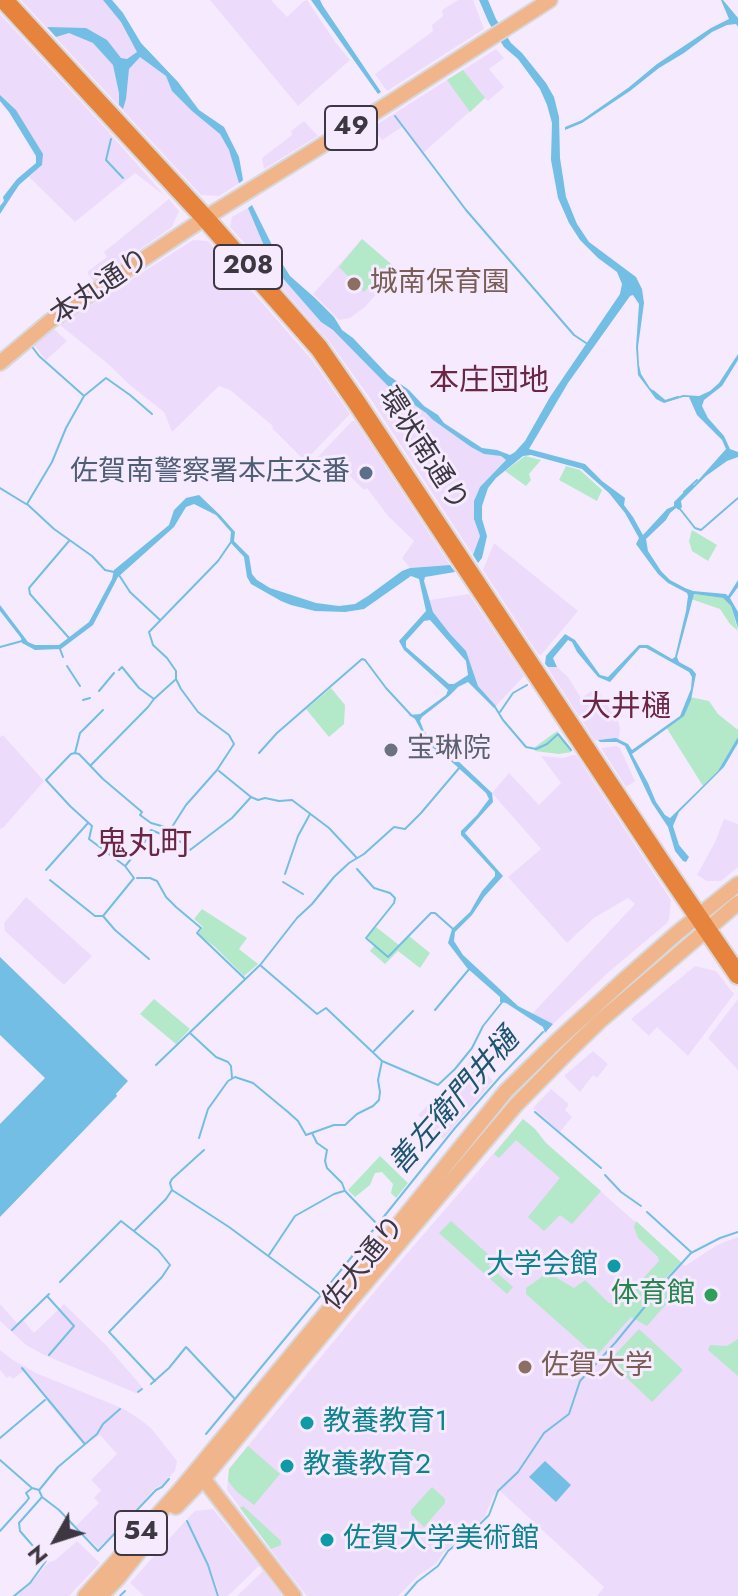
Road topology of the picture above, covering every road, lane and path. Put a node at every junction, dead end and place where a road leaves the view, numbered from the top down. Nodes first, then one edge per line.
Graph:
1 (4, 0) edge
2 (550, 0) edge
3 (205, 218) junction
4 (0, 363) edge
5 (738, 884) edge
6 (738, 903) edge
7 (702, 923) junction
8 (738, 975) edge
9 (200, 1474) junction
10 (85, 1596) edge
11 (101, 1596) edge
12 (294, 1596) edge

1 - 3 highway, 環状南通り / 208
2 - 3 main road, 49
3 - 4 main road, 本丸通り / 49
3 - 7 highway, 環状南通り / 208
5 - 7 main road
6 - 7 main road
7 - 8 highway, 環状南通り / 208
7 - 9 main road, 佐大通り
9 - 10 main road, 佐大通り / 54
9 - 11 main road, 佐大通り / 54
9 - 12 main road

